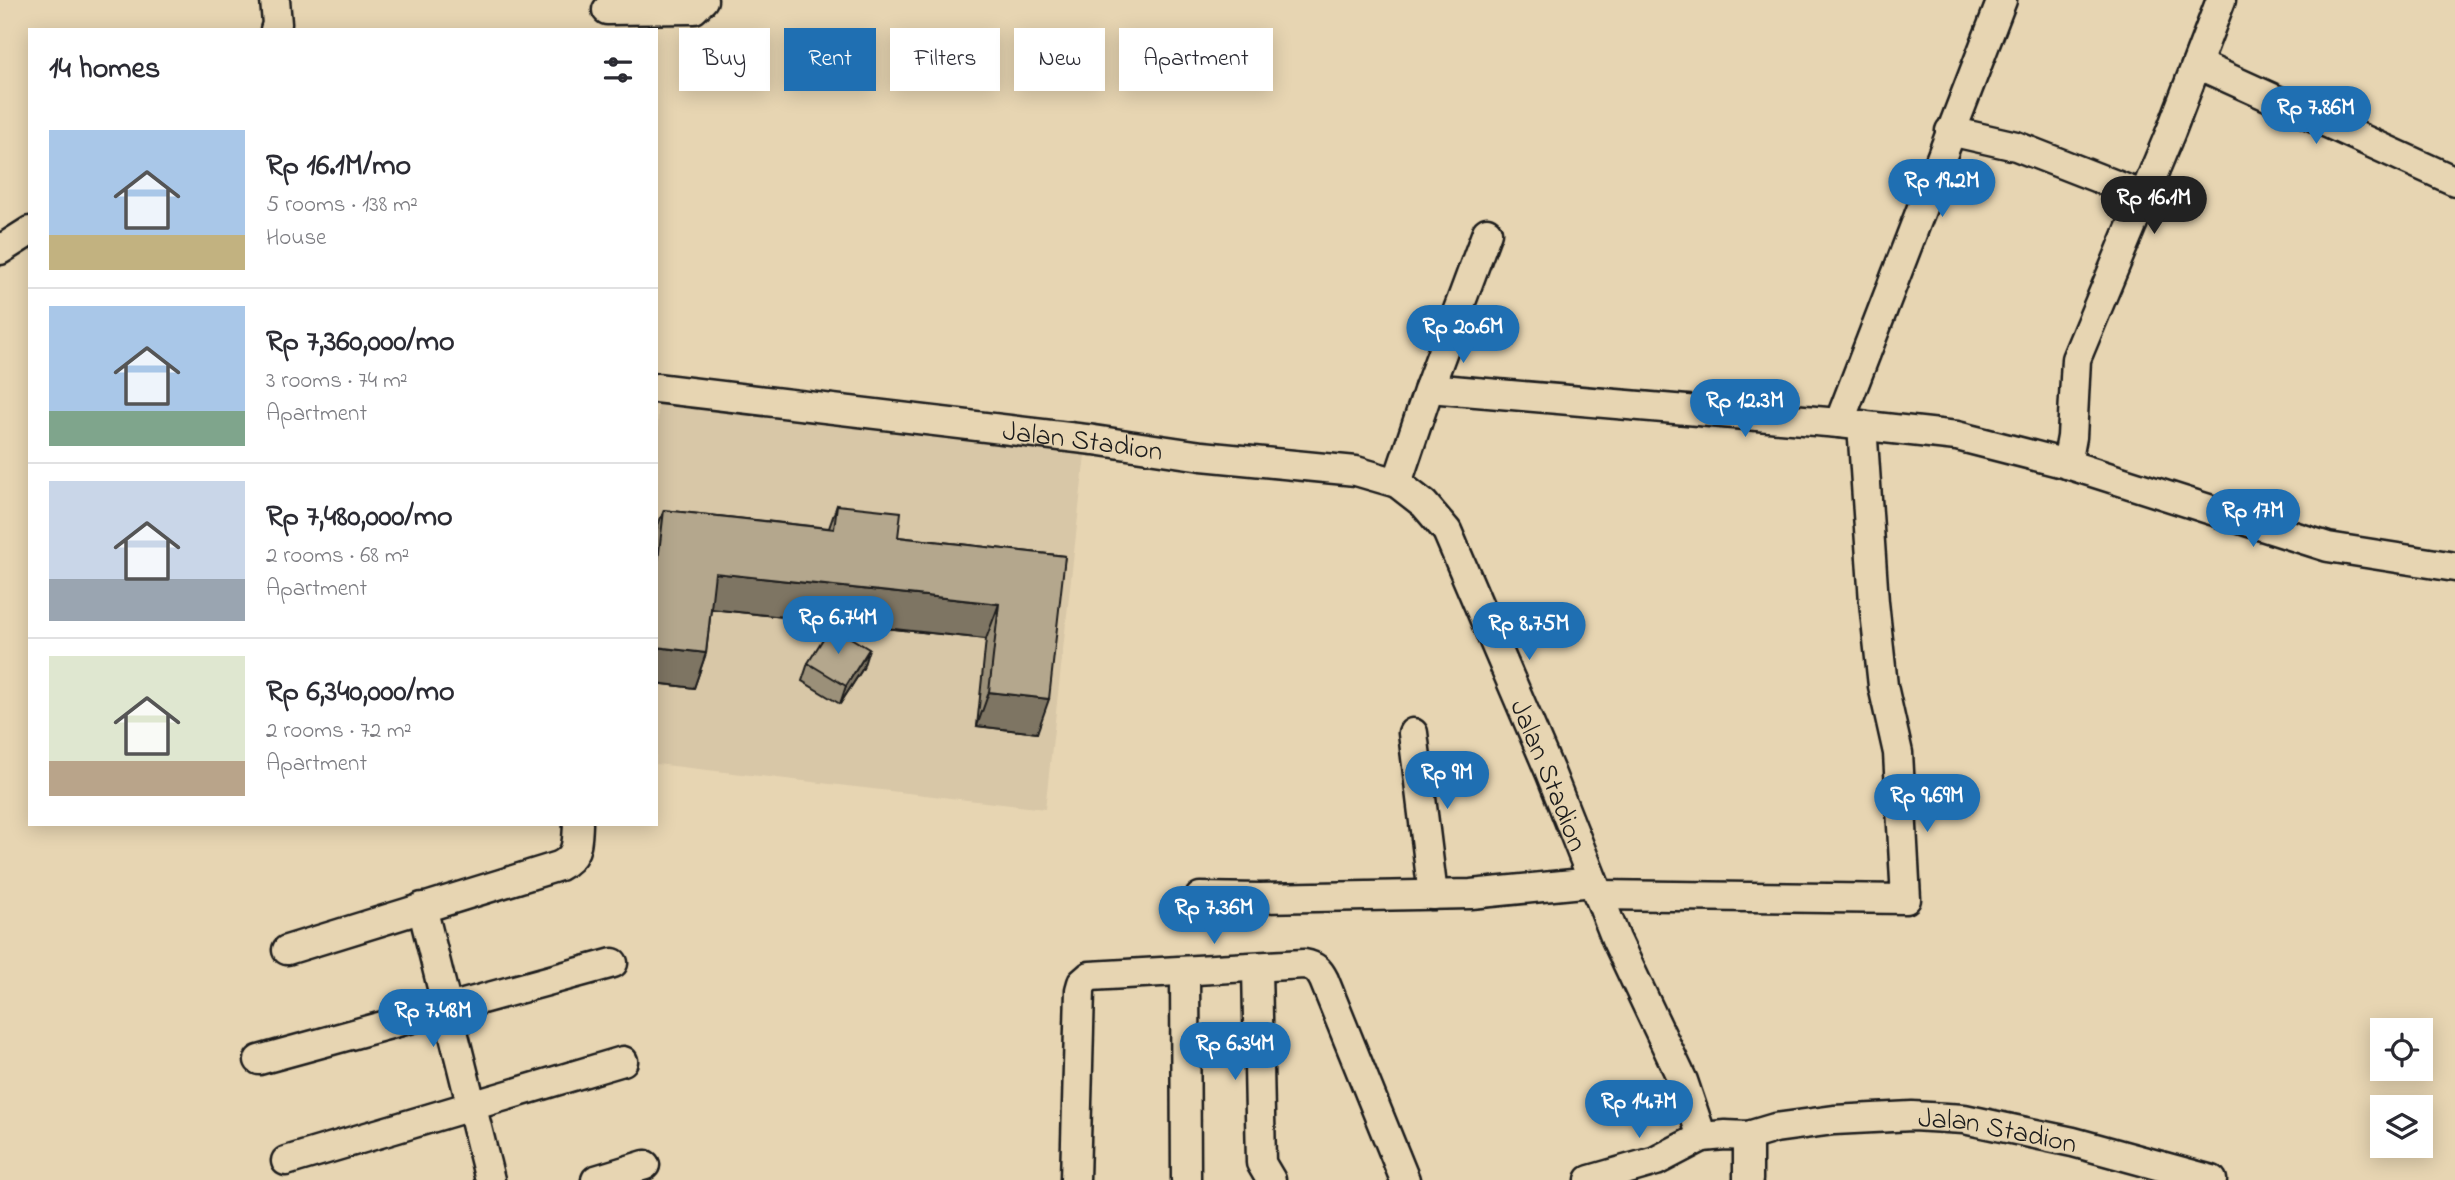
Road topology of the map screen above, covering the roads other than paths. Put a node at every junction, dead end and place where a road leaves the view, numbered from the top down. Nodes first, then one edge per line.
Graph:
1 (275, 0) edge
2 (703, 0) edge
3 (2002, 0) edge
4 (2221, 0) edge
5 (606, 13) edge
6 (276, 28) edge
7 (2197, 64) junction
8 (1950, 131) junction
9 (2455, 181) edge
10 (2144, 196) junction
11 (28, 232) edge
12 (1487, 232) dead end
13 (0, 250) edge
14 (658, 388) edge
15 (1429, 388) junction
16 (1850, 424) junction
17 (2067, 464) junction
18 (1397, 483) junction
19 (2455, 567) edge
20 (1413, 733) dead end
21 (578, 826) edge
22 (1595, 888) junction
23 (1433, 895) junction
24 (1200, 897) dead end
25 (422, 907) junction
26 (287, 950) dead end
27 (613, 963) dead end
28 (1257, 968) junction
29 (1185, 971) junction
30 (448, 1008) junction
31 (259, 1060) dead end
32 (624, 1061) dead end
33 (472, 1106) junction
34 (1748, 1136) junction
35 (1702, 1137) junction
36 (286, 1161) dead end
37 (645, 1166) dead end
38 (1264, 1175) edge
39 (491, 1180) edge
40 (596, 1180) edge
41 (1075, 1180) edge
42 (1186, 1180) edge
43 (1405, 1180) edge
44 (1590, 1180) edge
45 (1748, 1180) edge
46 (2212, 1180) edge

1 - 6 street
2 - 5 street
3 - 8 street
4 - 7 street
7 - 9 street
7 - 10 street
8 - 10 street
8 - 16 street
10 - 17 street
11 - 13 street
12 - 15 street
14 - 18 street, Jalan Stadion
15 - 16 street
15 - 18 street
16 - 17 street
16 - 22 street
17 - 19 street
18 - 22 street, Jalan Stadion
20 - 23 street
21 - 25 street
22 - 23 street
22 - 35 street, Jalan Stadion
23 - 24 street
25 - 26 street
25 - 30 street
27 - 30 street
28 - 29 street
28 - 38 street
28 - 43 street
29 - 41 street
29 - 42 street
30 - 31 street
30 - 33 street
32 - 33 street
33 - 36 street
33 - 39 street
34 - 35 street, Jalan Stadion
34 - 45 street
34 - 46 street, Jalan Stadion
35 - 44 street
37 - 40 street

